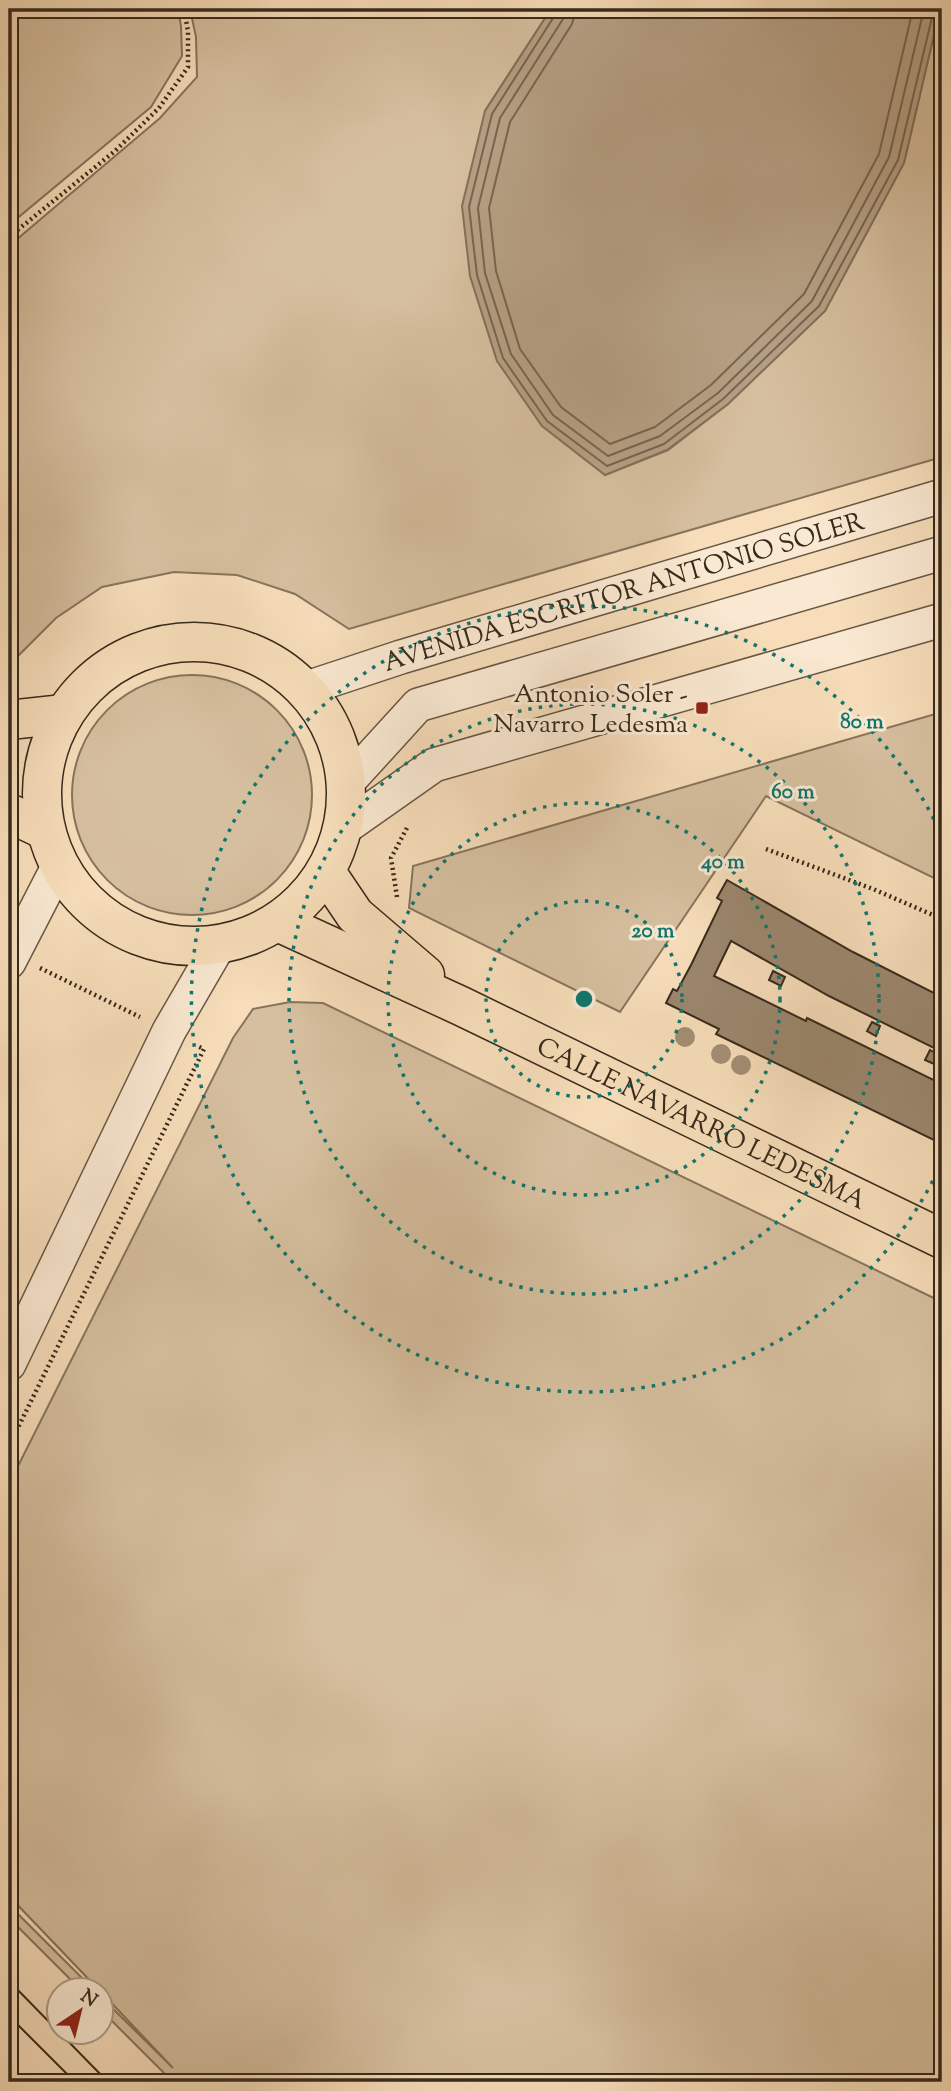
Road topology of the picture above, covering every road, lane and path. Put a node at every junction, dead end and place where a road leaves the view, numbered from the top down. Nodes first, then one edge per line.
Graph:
1 (184, 9) edge
2 (9, 237) edge
3 (942, 496) edge
4 (942, 553) edge
5 (942, 620) edge
6 (304, 689) junction
7 (64, 714) junction
8 (9, 720) edge
9 (346, 784) junction
10 (9, 814) edge
11 (412, 820) dead end
12 (343, 829) junction
13 (52, 847) junction
14 (766, 849) dead end
15 (326, 872) junction
16 (397, 897) dead end
17 (942, 919) edge
18 (278, 922) junction
19 (219, 945) junction
20 (9, 962) edge
21 (461, 1006) junction
22 (942, 1239) edge
23 (9, 1364) edge

1 - 2 path
3 - 6 street, AVENIDA ESCRITOR ANTONIO SOLER
4 - 9 street, AVENIDA ESCRITOR ANTONIO SOLER
5 - 12 street
6 - 7 main road
6 - 9 main road
7 - 8 main road
7 - 13 main road
9 - 12 main road
10 - 13 main road
11 - 16 path
12 - 15 main road
13 - 19 main road
13 - 20 street
14 - 17 path
15 - 18 main road
15 - 21 main road, CALLE NAVARRO LEDESMA
18 - 19 main road
18 - 21 main road, CALLE NAVARRO LEDESMA
19 - 23 street
21 - 22 main road, CALLE NAVARRO LEDESMA

